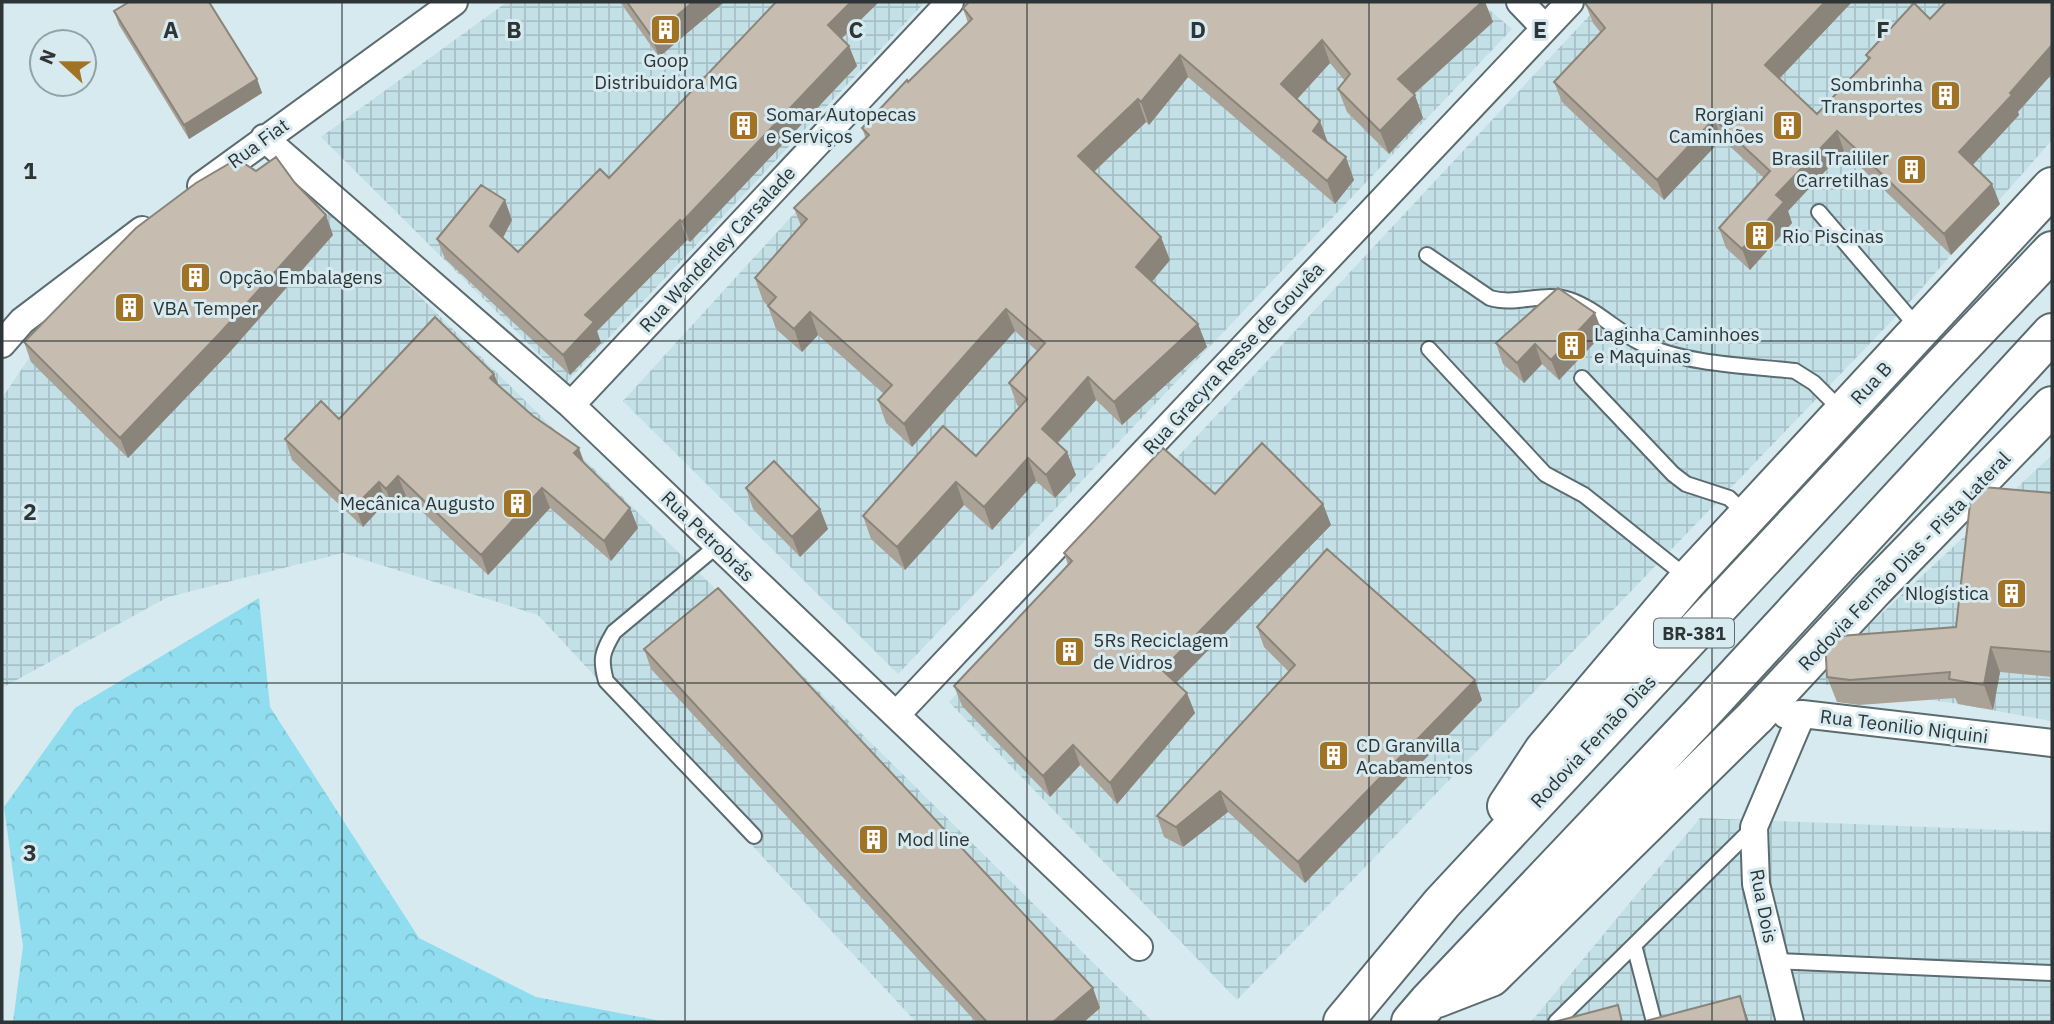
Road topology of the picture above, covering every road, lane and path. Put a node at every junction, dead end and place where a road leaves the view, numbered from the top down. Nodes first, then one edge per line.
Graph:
1 (454, 2) edge
2 (950, 2) edge
3 (1520, 2) edge
4 (1570, 2) edge
5 (1545, 28) junction
6 (264, 138) junction
7 (2052, 187) edge
8 (1819, 212) dead end
9 (2052, 251) edge
10 (1427, 255) dead end
11 (1920, 330) junction
12 (2052, 333) edge
13 (2, 344) edge
14 (1429, 349) dead end
15 (1582, 378) dead end
16 (571, 405) junction
17 (2052, 406) edge
18 (1843, 412) junction
19 (1748, 516) junction
20 (718, 545) junction
21 (1689, 579) junction
22 (1802, 714) junction
23 (896, 715) junction
24 (1756, 716) junction
25 (2052, 743) edge
26 (1754, 827) junction
27 (754, 836) dead end
28 (1442, 903) junction
29 (1634, 945) junction
30 (1139, 947) dead end
31 (1775, 961) junction
32 (2052, 973) edge
33 (1420, 1012) edge
34 (1343, 1022) edge
35 (1556, 1022) edge
36 (1654, 1022) edge
37 (1790, 1022) edge

1 - 6 street, Rua Fiat
2 - 16 street, Rua Wanderley Carsalade
3 - 5 street
4 - 5 street, Rua Gracyra Resse de Gouvêa
5 - 23 street, Rua Gracyra Resse de Gouvêa
6 - 13 street, Rua Fiat
6 - 16 street, Rua Petrobrás
7 - 11 main road, Rua B
8 - 11 lane
9 - 28 main road, Rodovia Fernão Dias / BR-381
10 - 18 lane
11 - 18 main road, Rua B
12 - 33 main road, BR-381
14 - 21 lane
15 - 19 lane
16 - 20 street, Rua Petrobrás
17 - 24 main road, Rodovia Fernão Dias - Pista Lateral / BR-381
18 - 19 main road, Rua B
19 - 21 main road, Rua B
20 - 23 street, Rua Petrobrás
20 - 27 lane
21 - 28 main road, Rua B
22 - 24 street, Rua Teonilio Niquini
22 - 25 street, Rua Teonilio Niquini
22 - 26 street, Rua Dois
23 - 30 street, Rua Petrobrás
24 - 33 main road, BR-381
26 - 29 lane
26 - 31 street, Rua Dois
28 - 34 main road, Rodovia Fernão Dias / BR-381
29 - 35 lane
29 - 36 lane
31 - 32 lane
31 - 37 street, Rua Dois

